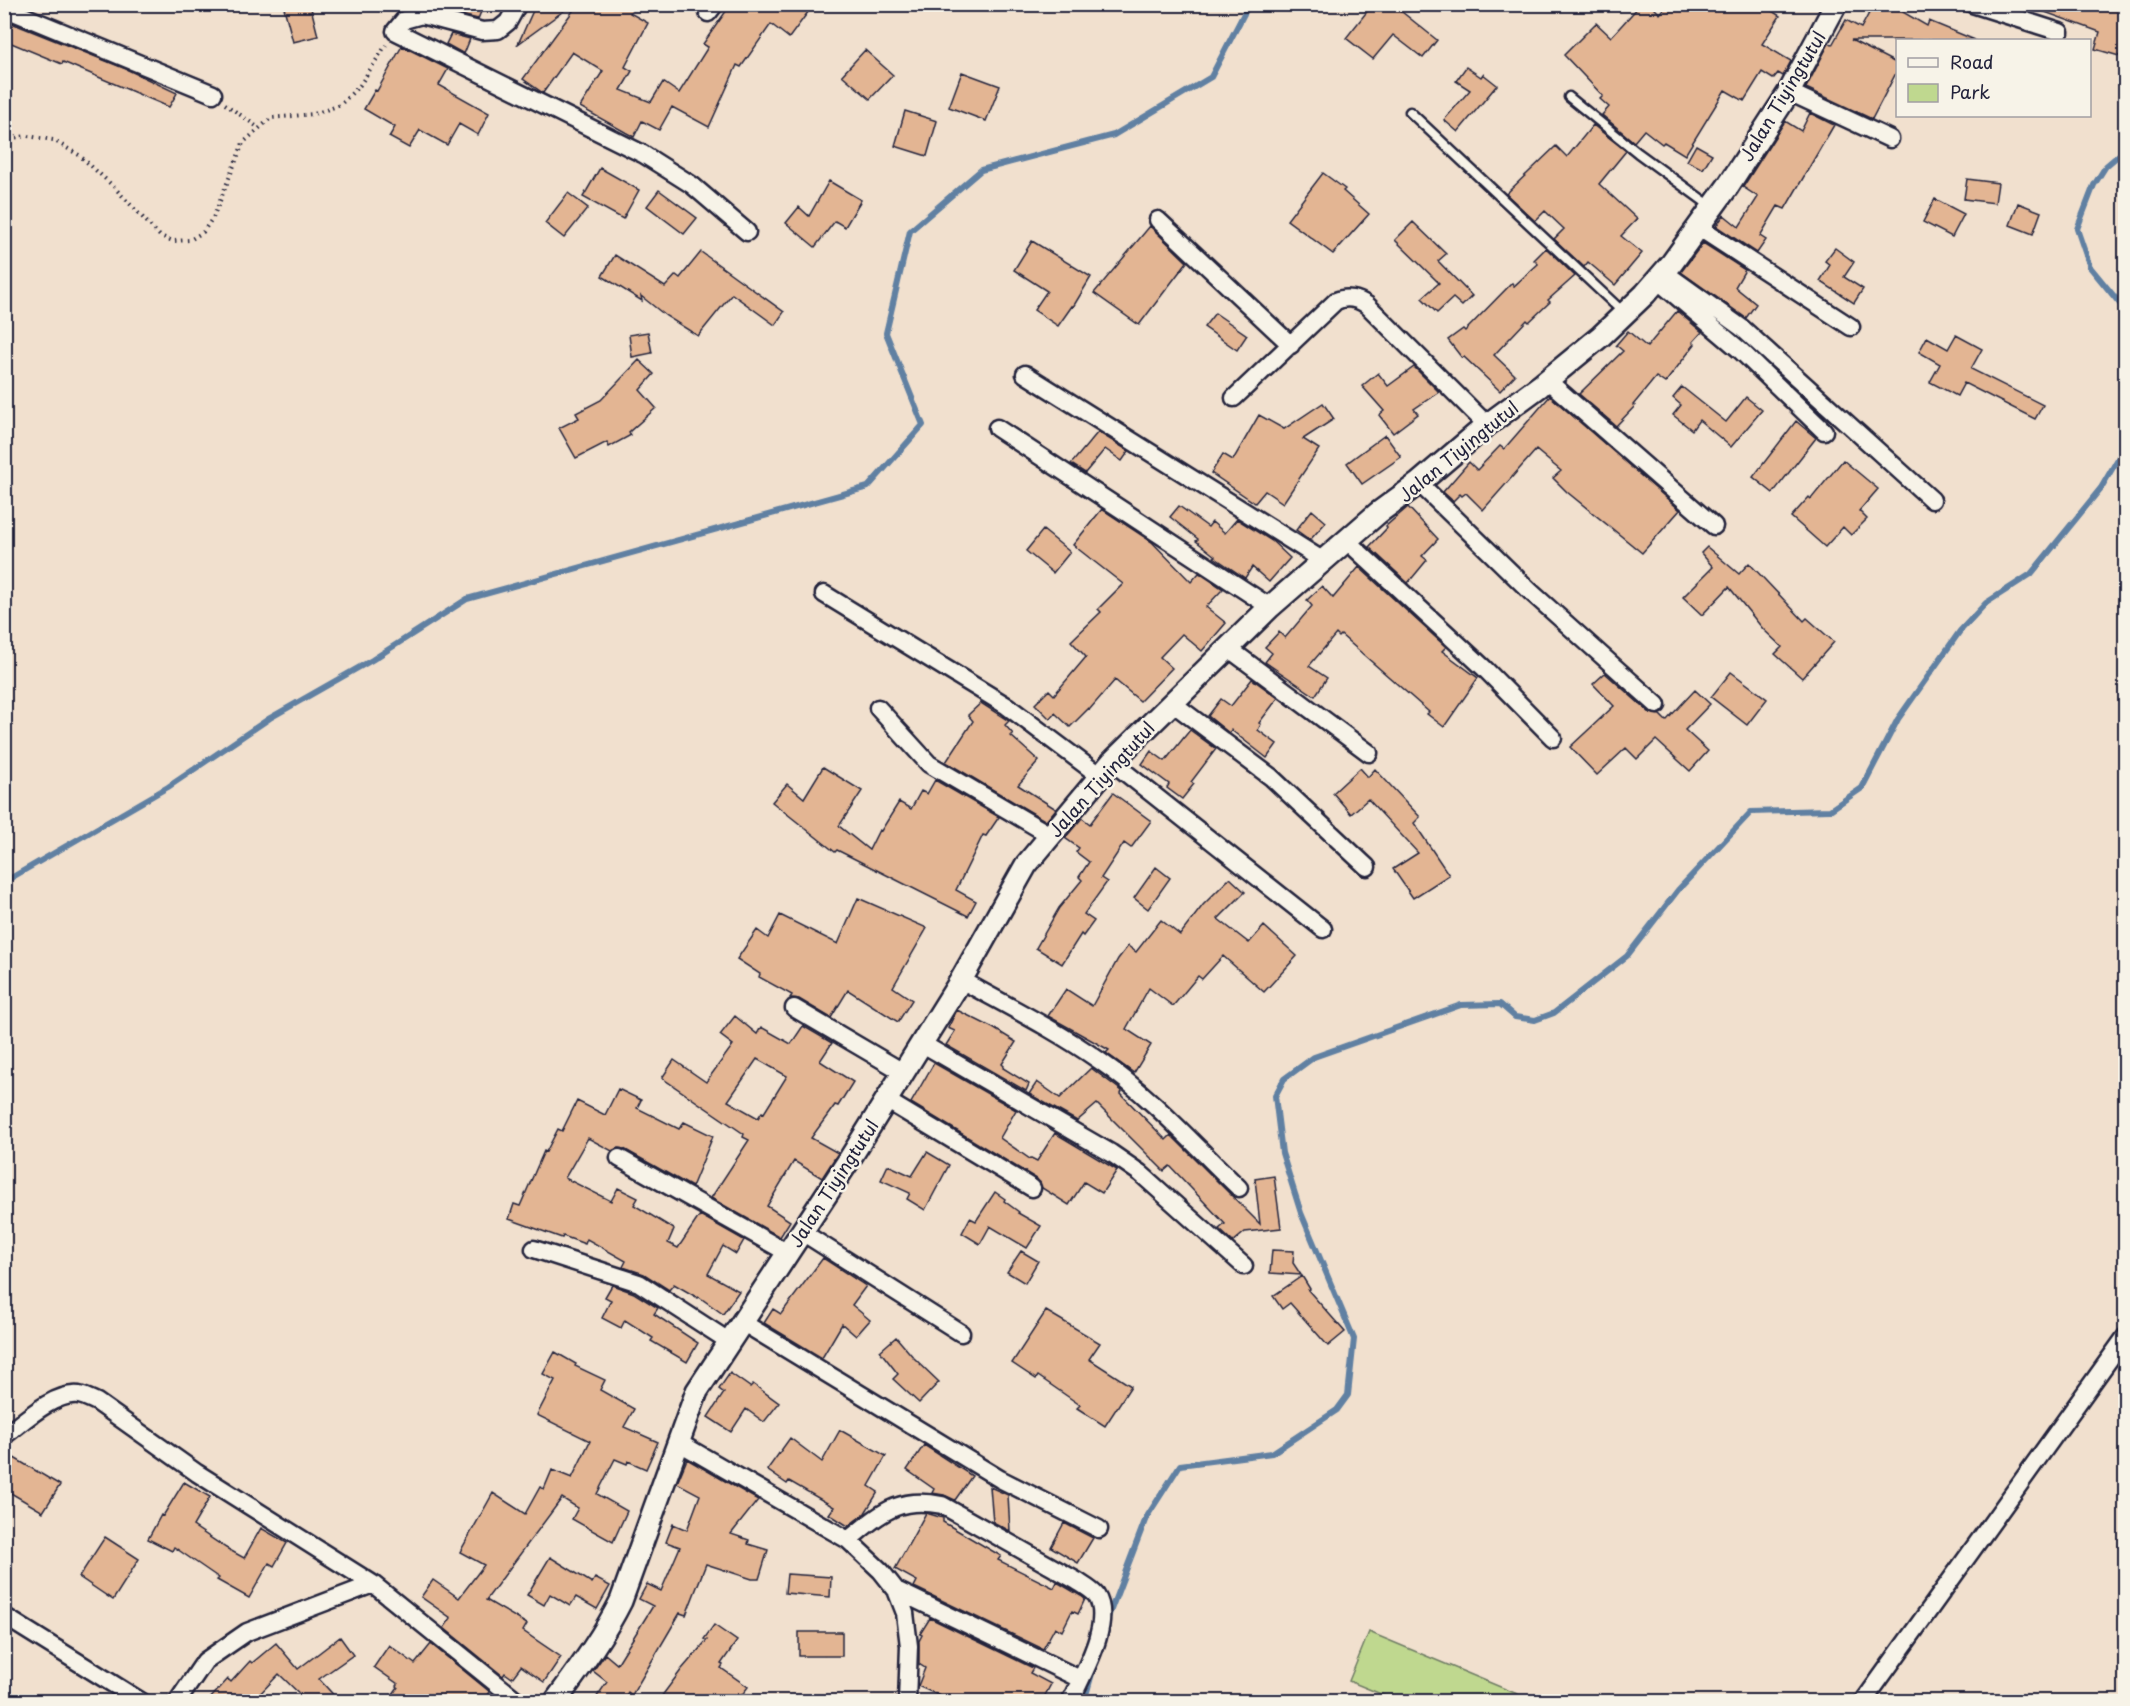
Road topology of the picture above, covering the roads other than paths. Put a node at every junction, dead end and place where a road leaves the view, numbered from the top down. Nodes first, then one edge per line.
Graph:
1 (518, 4) edge
2 (1836, 4) edge
3 (1972, 4) edge
4 (4, 8) edge
5 (422, 10) edge
6 (2060, 32) dead end
7 (1789, 92) junction
8 (213, 94) road end
9 (1569, 97) dead end
10 (1410, 112) dead end
11 (1890, 139) dead end
12 (1713, 207) junction
13 (1158, 220) dead end
14 (1698, 227) junction
15 (747, 231) dead end
16 (1660, 276) junction
17 (1624, 314) junction
18 (1851, 327) dead end
19 (1291, 345) junction
20 (1025, 374) dead end
21 (1547, 380) junction
22 (1234, 398) dead end
23 (1487, 425) junction
24 (997, 428) dead end
25 (1824, 431) dead end
26 (1419, 483) junction
27 (1932, 500) dead end
28 (1714, 526) dead end
29 (1346, 540) junction
30 (1322, 560) junction
31 (824, 594) dead end
32 (1270, 607) junction
33 (1228, 648) junction
34 (1171, 702) junction
35 (1657, 705) dead end
36 (878, 708) dead end
37 (1553, 738) dead end
38 (1369, 753) dead end
39 (1106, 769) junction
40 (1050, 835) junction
41 (1367, 867) dead end
42 (1323, 929) dead end
43 (961, 980) junction
44 (794, 1008) dead end
45 (921, 1043) junction
46 (903, 1072) junction
47 (886, 1100) junction
48 (619, 1158) dead end
49 (1032, 1188) dead end
50 (1239, 1188) dead end
51 (802, 1232) junction
52 (534, 1249) dead end
53 (788, 1253) junction
54 (1244, 1266) dead end
55 (742, 1322) junction
56 (961, 1333) dead end
57 (2126, 1336) edge
58 (730, 1342) junction
59 (4, 1436) edge
60 (678, 1442) junction
61 (1100, 1529) dead end
62 (848, 1540) junction
63 (373, 1584) junction
64 (896, 1590) junction
65 (4, 1616) edge
66 (1080, 1679) junction
67 (142, 1701) edge
68 (177, 1701) edge
69 (519, 1701) edge
70 (555, 1701) edge
71 (908, 1701) edge
72 (1070, 1701) edge
73 (1863, 1701) edge

1 - 5 street
2 - 7 street, Jalan Tiyingtutul
3 - 6 street
4 - 8 street
5 - 15 street
7 - 11 street
7 - 12 street, Jalan Tiyingtutul
9 - 12 lane
10 - 17 lane
12 - 14 street, Jalan Tiyingtutul
13 - 19 street
14 - 16 street, Jalan Tiyingtutul
14 - 18 street
16 - 17 street, Jalan Tiyingtutul
16 - 25 street
16 - 27 street
17 - 21 street, Jalan Tiyingtutul
19 - 22 street
19 - 23 street
20 - 30 street
21 - 23 street, Jalan Tiyingtutul
21 - 28 street
23 - 26 street, Jalan Tiyingtutul
24 - 32 street
26 - 29 street, Jalan Tiyingtutul
26 - 35 street
29 - 30 street, Jalan Tiyingtutul
29 - 37 street
30 - 32 street, Jalan Tiyingtutul
31 - 39 street
32 - 33 street, Jalan Tiyingtutul
33 - 34 street, Jalan Tiyingtutul
33 - 38 street
34 - 39 street, Jalan Tiyingtutul
34 - 41 street
36 - 40 street
39 - 40 street, Jalan Tiyingtutul
39 - 42 street
40 - 43 street, Jalan Tiyingtutul
43 - 45 street, Jalan Tiyingtutul
43 - 50 street
44 - 46 street
45 - 46 street, Jalan Tiyingtutul
45 - 54 street
46 - 47 street, Jalan Tiyingtutul
47 - 49 street
47 - 51 street, Jalan Tiyingtutul
48 - 53 street
51 - 53 street, Jalan Tiyingtutul
51 - 56 street
52 - 58 street
53 - 55 street, Jalan Tiyingtutul
55 - 58 street, Jalan Tiyingtutul
55 - 61 street
57 - 73 street
58 - 60 street, Jalan Tiyingtutul
59 - 63 street
60 - 62 street
60 - 70 street, Jalan Tiyingtutul
62 - 64 street
62 - 66 street
63 - 68 street
63 - 69 street
64 - 66 street
64 - 71 street
65 - 67 street
66 - 72 street

